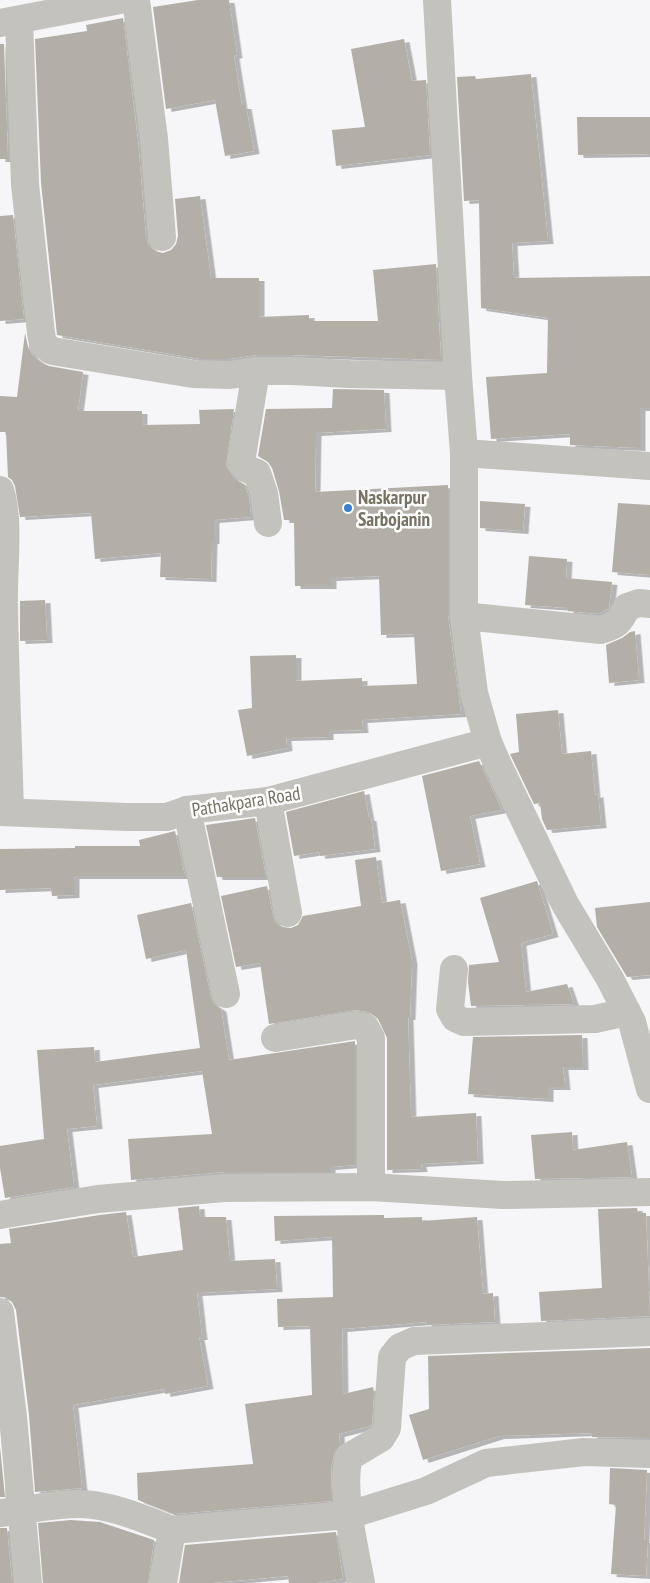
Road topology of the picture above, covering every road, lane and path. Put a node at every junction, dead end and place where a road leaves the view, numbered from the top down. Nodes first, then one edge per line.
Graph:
1 (120, 0) edge
2 (136, 0) edge
3 (437, 0) edge
4 (10, 21) edge
5 (162, 237) dead end
6 (256, 371) junction
7 (458, 376) junction
8 (464, 453) junction
9 (650, 466) edge
10 (0, 490) edge
11 (268, 523) dead end
12 (650, 604) edge
13 (464, 616) junction
14 (488, 742) junction
15 (268, 801) junction
16 (187, 810) junction
17 (5, 812) edge
18 (288, 913) dead end
19 (454, 969) dead end
20 (226, 994) dead end
21 (638, 1027) edge
22 (275, 1038) dead end
23 (650, 1089) edge
24 (371, 1187) junction
25 (650, 1192) edge
26 (0, 1214) edge
27 (0, 1312) edge
28 (650, 1332) edge
29 (6, 1418) edge
30 (650, 1454) edge
31 (10, 1512) edge
32 (349, 1515) junction
33 (172, 1530) junction
34 (28, 1583) edge
35 (163, 1583) edge
36 (361, 1583) edge

1 - 4 street
2 - 5 street
3 - 7 street
4 - 6 street
6 - 7 street
6 - 11 street
7 - 8 street
8 - 9 street
8 - 13 street
10 - 17 street
12 - 13 street
13 - 14 street
14 - 15 street, Pathakpara Road
14 - 21 street
15 - 16 street, Pathakpara Road
15 - 18 street
16 - 17 street, Pathakpara Road
16 - 20 street
19 - 21 street
21 - 23 street
22 - 24 street
24 - 25 street
24 - 26 street
27 - 29 street
28 - 32 street
29 - 31 street
30 - 32 street
31 - 33 street
31 - 34 street
32 - 33 street
32 - 36 street
33 - 35 street

